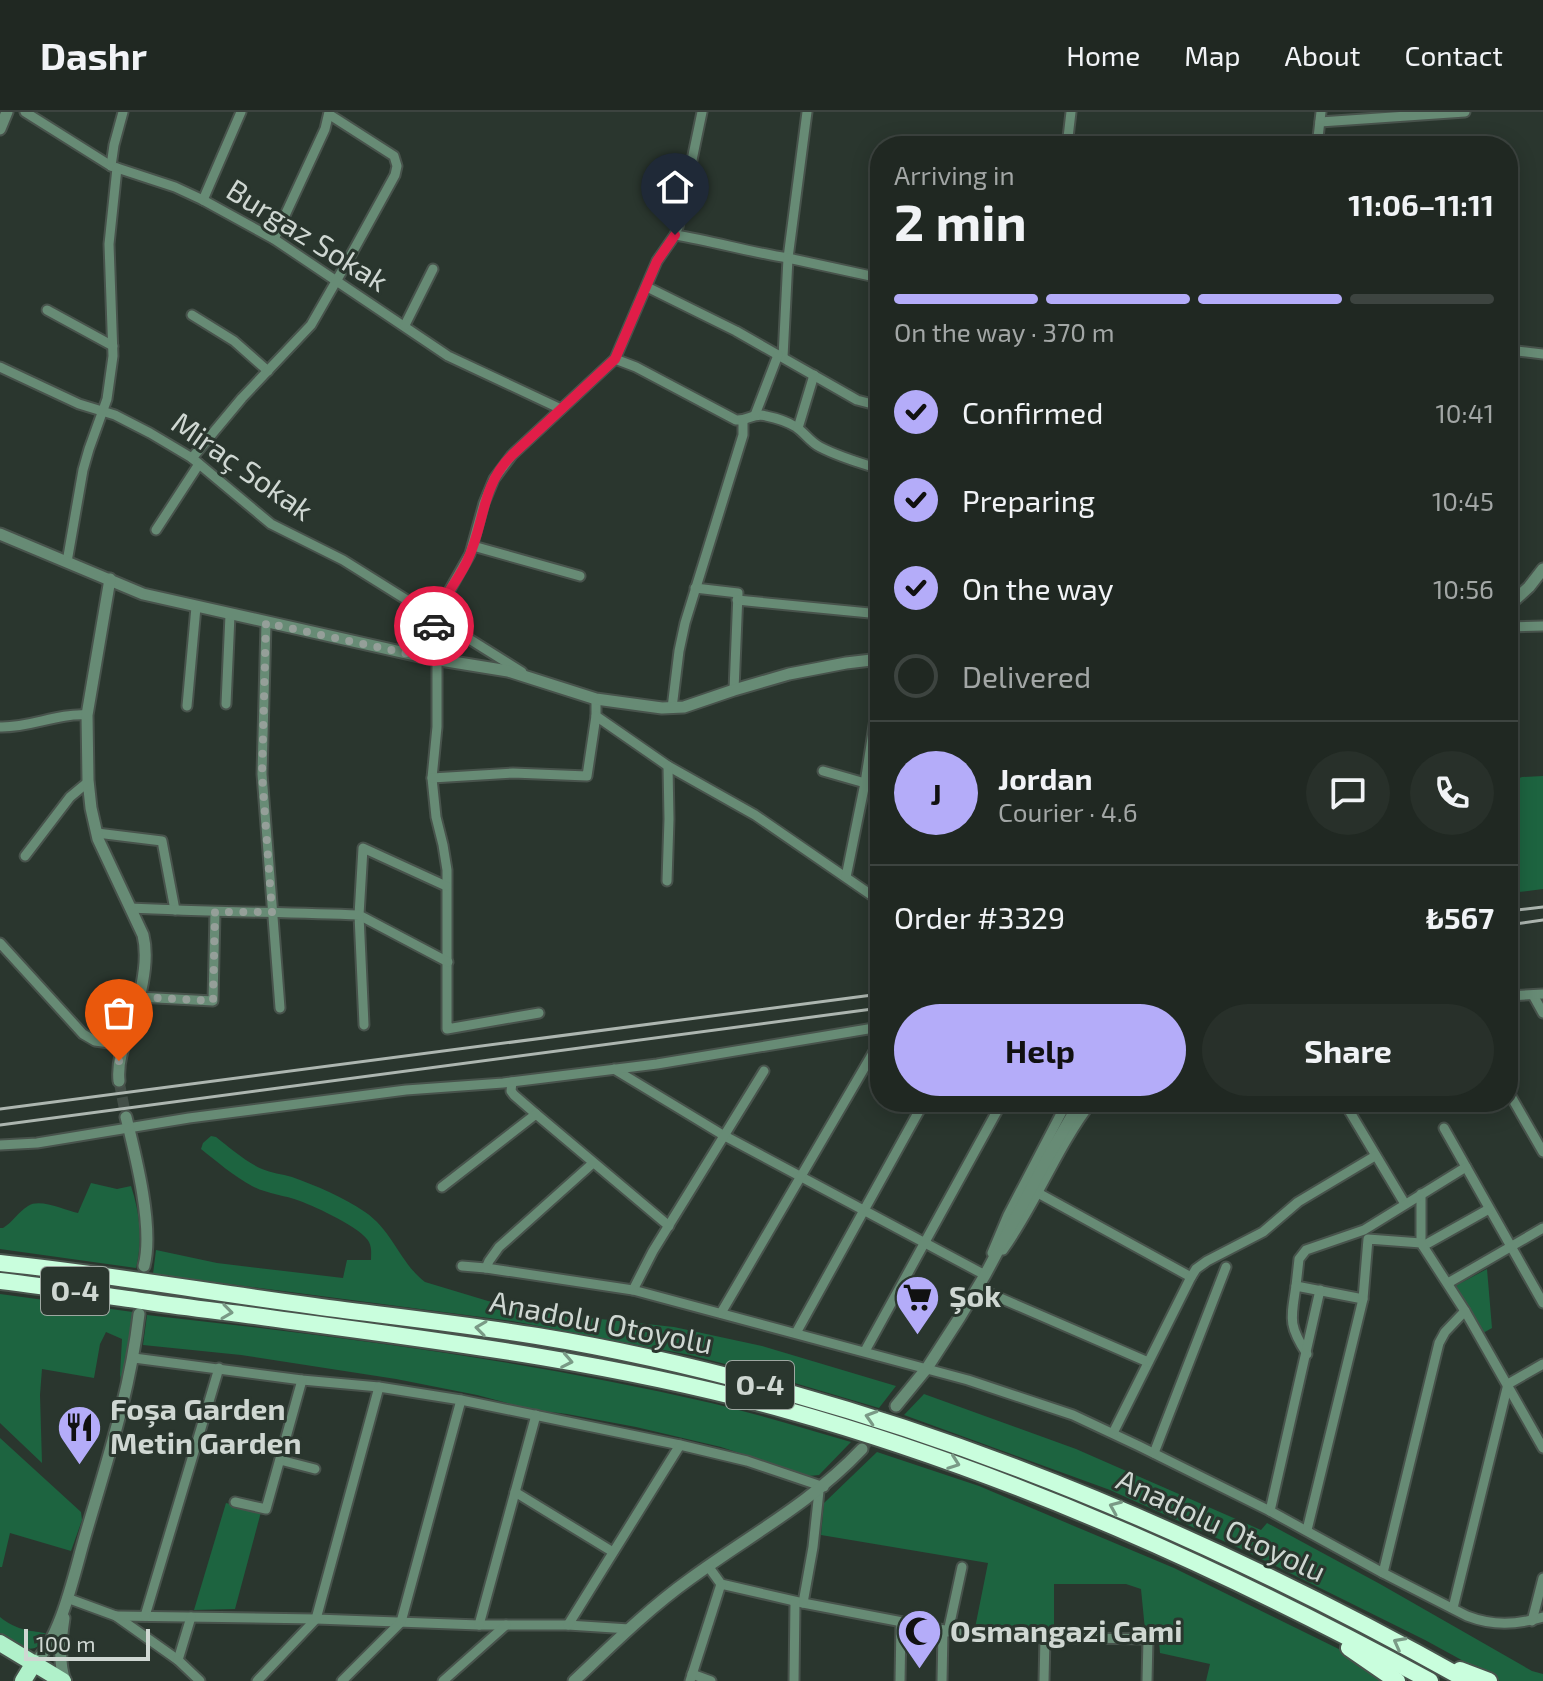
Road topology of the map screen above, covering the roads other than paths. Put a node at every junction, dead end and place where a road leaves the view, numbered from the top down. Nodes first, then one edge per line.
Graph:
1 (25, 112) edge
2 (123, 112) edge
3 (241, 112) edge
4 (702, 112) edge
5 (807, 112) edge
6 (1071, 112) edge
7 (1465, 112) edge
8 (329, 113) edge
9 (1320, 117) edge
10 (1068, 136) edge
11 (114, 167) junction
12 (203, 200) junction
13 (675, 235) junction
14 (274, 239) junction
15 (788, 258) junction
16 (433, 269) dead end
17 (870, 276) edge
18 (336, 281) junction
19 (647, 287) junction
20 (47, 310) dead end
21 (192, 315) dead end
22 (405, 325) junction
23 (113, 346) junction
24 (1518, 351) edge
25 (1543, 354) edge
26 (780, 356) junction
27 (615, 359) junction
28 (0, 367) edge
29 (268, 371) junction
30 (814, 375) junction
31 (870, 403) edge
32 (561, 409) junction
33 (102, 411) junction
34 (755, 415) junction
35 (743, 421) junction
36 (798, 428) junction
37 (195, 461) junction
38 (870, 465) edge
39 (156, 530) dead end
40 (0, 534) edge
41 (473, 546) junction
42 (67, 562) junction
43 (1543, 569) edge
44 (580, 576) dead end
45 (110, 579) junction
46 (695, 588) junction
47 (1518, 597) edge
48 (737, 600) junction
49 (196, 607) junction
50 (870, 613) edge
51 (230, 615) junction
52 (436, 618) junction
53 (266, 623) junction
54 (1543, 626) edge
55 (1518, 627) edge
56 (433, 659) junction
57 (870, 660) edge
58 (529, 676) junction
59 (734, 690) junction
60 (596, 699) junction
61 (226, 704) dead end
62 (187, 706) dead end
63 (672, 708) junction
64 (87, 715) junction
65 (596, 716) junction
66 (0, 727) edge
67 (870, 751) edge
68 (668, 766) junction
69 (823, 771) dead end
70 (432, 778) junction
71 (88, 782) junction
72 (865, 783) junction
73 (97, 833) junction
74 (25, 856) dead end
75 (846, 877) junction
76 (667, 881) dead end
77 (446, 886) junction
78 (870, 894) edge
79 (130, 908) junction
80 (175, 910) junction
81 (215, 912) junction
82 (272, 912) junction
83 (359, 915) junction
84 (0, 943) edge
85 (448, 962) junction
86 (1538, 995) edge
87 (1518, 996) edge
88 (138, 997) junction
89 (280, 1008) dead end
90 (539, 1013) dead end
91 (1543, 1013) edge
92 (364, 1025) dead end
93 (870, 1029) edge
94 (124, 1045) junction
95 (870, 1058) edge
96 (614, 1069) junction
97 (764, 1071) dead end
98 (119, 1081) tunnel mouth
99 (512, 1082) junction
100 (1518, 1108) edge
101 (919, 1112) edge
102 (997, 1112) edge
103 (1062, 1112) edge
104 (1074, 1112) edge
105 (1085, 1112) edge
106 (1350, 1112) edge
107 (536, 1114) junction
108 (127, 1123) junction
109 (1444, 1128) dead end
110 (723, 1135) junction
111 (0, 1145) edge
112 (1543, 1152) edge
113 (1375, 1156) junction
114 (593, 1163) junction
115 (1466, 1167) junction
116 (801, 1176) junction
117 (442, 1187) dead end
118 (1038, 1193) junction
119 (1421, 1194) junction
120 (1405, 1204) junction
121 (1489, 1209) junction
122 (865, 1211) junction
123 (669, 1226) junction
124 (1543, 1228) edge
125 (1366, 1234) junction
126 (925, 1244) junction
127 (1422, 1244) junction
128 (1510, 1246) junction
129 (0, 1263) edge
130 (144, 1266) dead end
131 (462, 1266) dead end
132 (1226, 1267) dead end
133 (486, 1268) junction
134 (985, 1275) junction
135 (1191, 1277) junction
136 (0, 1281) edge
137 (1448, 1283) junction
138 (1296, 1286) junction
139 (977, 1288) junction
140 (633, 1290) junction
141 (1320, 1290) junction
142 (1363, 1299) junction
143 (1543, 1303) edge
144 (1465, 1311) junction
145 (721, 1313) junction
146 (139, 1314) dead end
147 (796, 1333) junction
148 (865, 1351) junction
149 (1307, 1354) junction
150 (134, 1358) junction
151 (1148, 1362) junction
152 (1543, 1364) edge
153 (219, 1368) junction
154 (927, 1368) junction
155 (302, 1380) junction
156 (1508, 1384) junction
157 (379, 1387) junction
158 (461, 1400) junction
159 (896, 1406) tunnel mouth
160 (536, 1415) junction
161 (1113, 1433) junction
162 (680, 1445) junction
163 (1543, 1448) edge
164 (862, 1449) tunnel mouth
165 (1154, 1453) junction
166 (280, 1460) junction
167 (315, 1469) dead end
168 (821, 1489) junction
169 (515, 1492) junction
170 (235, 1502) dead end
171 (1065, 1506) junction
172 (1270, 1511) junction
173 (1307, 1530) junction
174 (613, 1552) junction
175 (708, 1566) junction
176 (962, 1567) dead end
177 (1383, 1573) junction
178 (1543, 1578) edge
179 (721, 1584) junction
180 (67, 1598) junction
181 (799, 1602) junction
182 (1453, 1608) junction
183 (116, 1616) junction
184 (145, 1616) junction
185 (191, 1617) junction
186 (1543, 1617) edge
187 (316, 1619) junction
188 (1532, 1621) junction
189 (401, 1622) junction
190 (901, 1623) junction
191 (479, 1625) junction
192 (506, 1625) junction
193 (568, 1625) junction
194 (629, 1629) junction
195 (946, 1631) junction
196 (1045, 1637) junction
197 (0, 1643) edge
198 (1426, 1658) junction
199 (178, 1660) junction
200 (34, 1663) junction
201 (456, 1677) edge
202 (691, 1677) edge
203 (23, 1681) edge
204 (64, 1681) edge
205 (200, 1681) edge
206 (257, 1681) edge
207 (342, 1681) edge
208 (443, 1681) edge
209 (574, 1681) edge
210 (711, 1681) edge
211 (794, 1681) edge
212 (900, 1681) edge
213 (942, 1681) edge
214 (1044, 1681) edge
215 (1147, 1681) edge
216 (1397, 1681) edge
217 (1430, 1681) edge
218 (1468, 1681) edge
219 (1489, 1681) edge

1 - 11 street, Burgaz Sokak
2 - 11 street
3 - 12 street
4 - 13 street
5 - 15 street
6 - 10 street
7 - 9 street
8 - 14 street
8 - 18 street
11 - 12 street, Burgaz Sokak
11 - 23 street
12 - 14 street, Burgaz Sokak
13 - 15 street
13 - 19 street
14 - 18 street, Burgaz Sokak
15 - 17 street
15 - 26 street
16 - 22 street
18 - 22 street, Burgaz Sokak
18 - 29 street
19 - 26 street
19 - 27 street
20 - 23 street
21 - 29 street
22 - 32 street, Burgaz Sokak
23 - 33 street
24 - 25 street
26 - 30 street
26 - 34 street
27 - 32 street
27 - 35 street
28 - 33 street, Miraç Sokak
29 - 37 street
30 - 31 street
30 - 36 street
32 - 41 street
33 - 37 street, Miraç Sokak
33 - 42 street
34 - 35 street
34 - 36 street
35 - 46 street
36 - 38 street
37 - 39 street
37 - 52 street, Miraç Sokak
40 - 42 street
41 - 44 street
41 - 52 street
42 - 45 street
43 - 47 street
45 - 49 street
45 - 64 street
46 - 48 street
46 - 63 street
48 - 50 street
48 - 59 street
49 - 51 street
49 - 62 street
51 - 53 street
51 - 61 street
52 - 56 street
52 - 58 street, Miraç Sokak
53 - 56 street
53 - 82 street
54 - 55 street
56 - 58 street
56 - 70 street
57 - 59 street
58 - 60 street
59 - 63 street
60 - 63 street
60 - 65 street
64 - 66 street
64 - 71 street
65 - 68 street
65 - 70 street
67 - 72 street
68 - 75 street
68 - 76 street
69 - 72 street
70 - 77 street
71 - 73 street
71 - 74 street
72 - 75 street
73 - 79 street
73 - 80 street
75 - 78 street
77 - 83 street
77 - 85 street
79 - 80 street
79 - 88 street
80 - 81 street
81 - 82 street
81 - 88 street
82 - 83 street
82 - 89 street
83 - 85 street
83 - 92 street
84 - 94 street
85 - 90 street
86 - 87 street
86 - 91 street
88 - 94 street
93 - 96 street
94 - 98 street
95 - 116 street
96 - 99 street
96 - 110 street
97 - 110 street
99 - 107 street
99 - 108 street
100 - 112 street
101 - 122 street
102 - 126 street
103 - 134 street
104 - 134 street
105 - 118 street
106 - 113 street
107 - 114 street
107 - 117 street
108 - 111 street
108 - 130 street
109 - 115 street
110 - 116 street
110 - 123 street
113 - 120 street
113 - 135 street
114 - 123 street
114 - 133 street
115 - 119 street
115 - 121 street
116 - 122 street
116 - 145 street
118 - 134 street
118 - 135 street
119 - 120 street
119 - 127 street
120 - 125 street
121 - 127 street
121 - 128 street
122 - 126 street
122 - 147 street
123 - 140 street
124 - 128 street
125 - 127 street
125 - 138 street
125 - 142 street
126 - 134 street
126 - 148 street
127 - 137 street
128 - 137 street
128 - 143 street
198 -> 129 highway, Anadolu Otoyolu / O-4
131 - 133 street
132 - 165 street
133 - 140 street
134 - 139 street
135 - 151 street
136 -> 171 highway, Anadolu Otoyolu / O-4
137 - 144 street
138 - 141 street
138 - 149 street
139 - 151 street
139 - 154 street
140 - 145 street
141 - 142 street
141 - 149 street
142 - 173 street
144 - 156 street
144 - 177 street
145 - 147 street
146 - 150 street
147 - 148 street
148 - 154 street
149 - 172 street
150 - 153 street
150 - 180 street
151 - 161 street
152 - 156 street
153 - 155 street
153 - 184 street
154 - 159 street
154 - 161 street
155 - 157 street
155 - 166 street
156 - 163 street
156 - 182 street
157 - 158 street
157 - 187 street
158 - 160 street
158 - 189 street
160 - 162 street
160 - 169 street
161 - 165 street
162 - 168 street
162 - 174 street
164 - 168 street
165 - 172 street
166 - 167 street
166 - 170 street
168 - 175 street
168 - 181 street
169 - 174 street
169 - 191 street
171 - 216 highway
171 - 217 highway, Anadolu Otoyolu / O-4
172 - 173 street
173 - 177 street
174 - 193 street
175 - 179 street
175 - 194 street
176 - 195 street
177 - 182 street
178 - 188 street
179 - 181 street
179 - 202 street
180 - 183 street
180 - 200 street
180 - 204 street
181 - 190 street
181 - 211 street
182 - 188 street
183 - 184 street
183 - 199 street
184 - 185 street
185 - 187 street
185 - 199 street
186 - 188 street
187 - 189 street
187 - 206 street
189 - 191 street
189 - 207 street
190 - 195 street
190 - 212 street
191 - 192 street
192 - 193 street
192 - 201 street
193 - 194 street
194 - 209 street
195 - 196 street
195 - 213 street
196 - 214 street
196 - 215 street
197 - 200 highway
198 - 218 highway, Anadolu Otoyolu / O-4
198 - 219 highway
199 - 205 street
200 - 203 highway
200 - 204 highway
201 - 208 street
202 - 210 street

